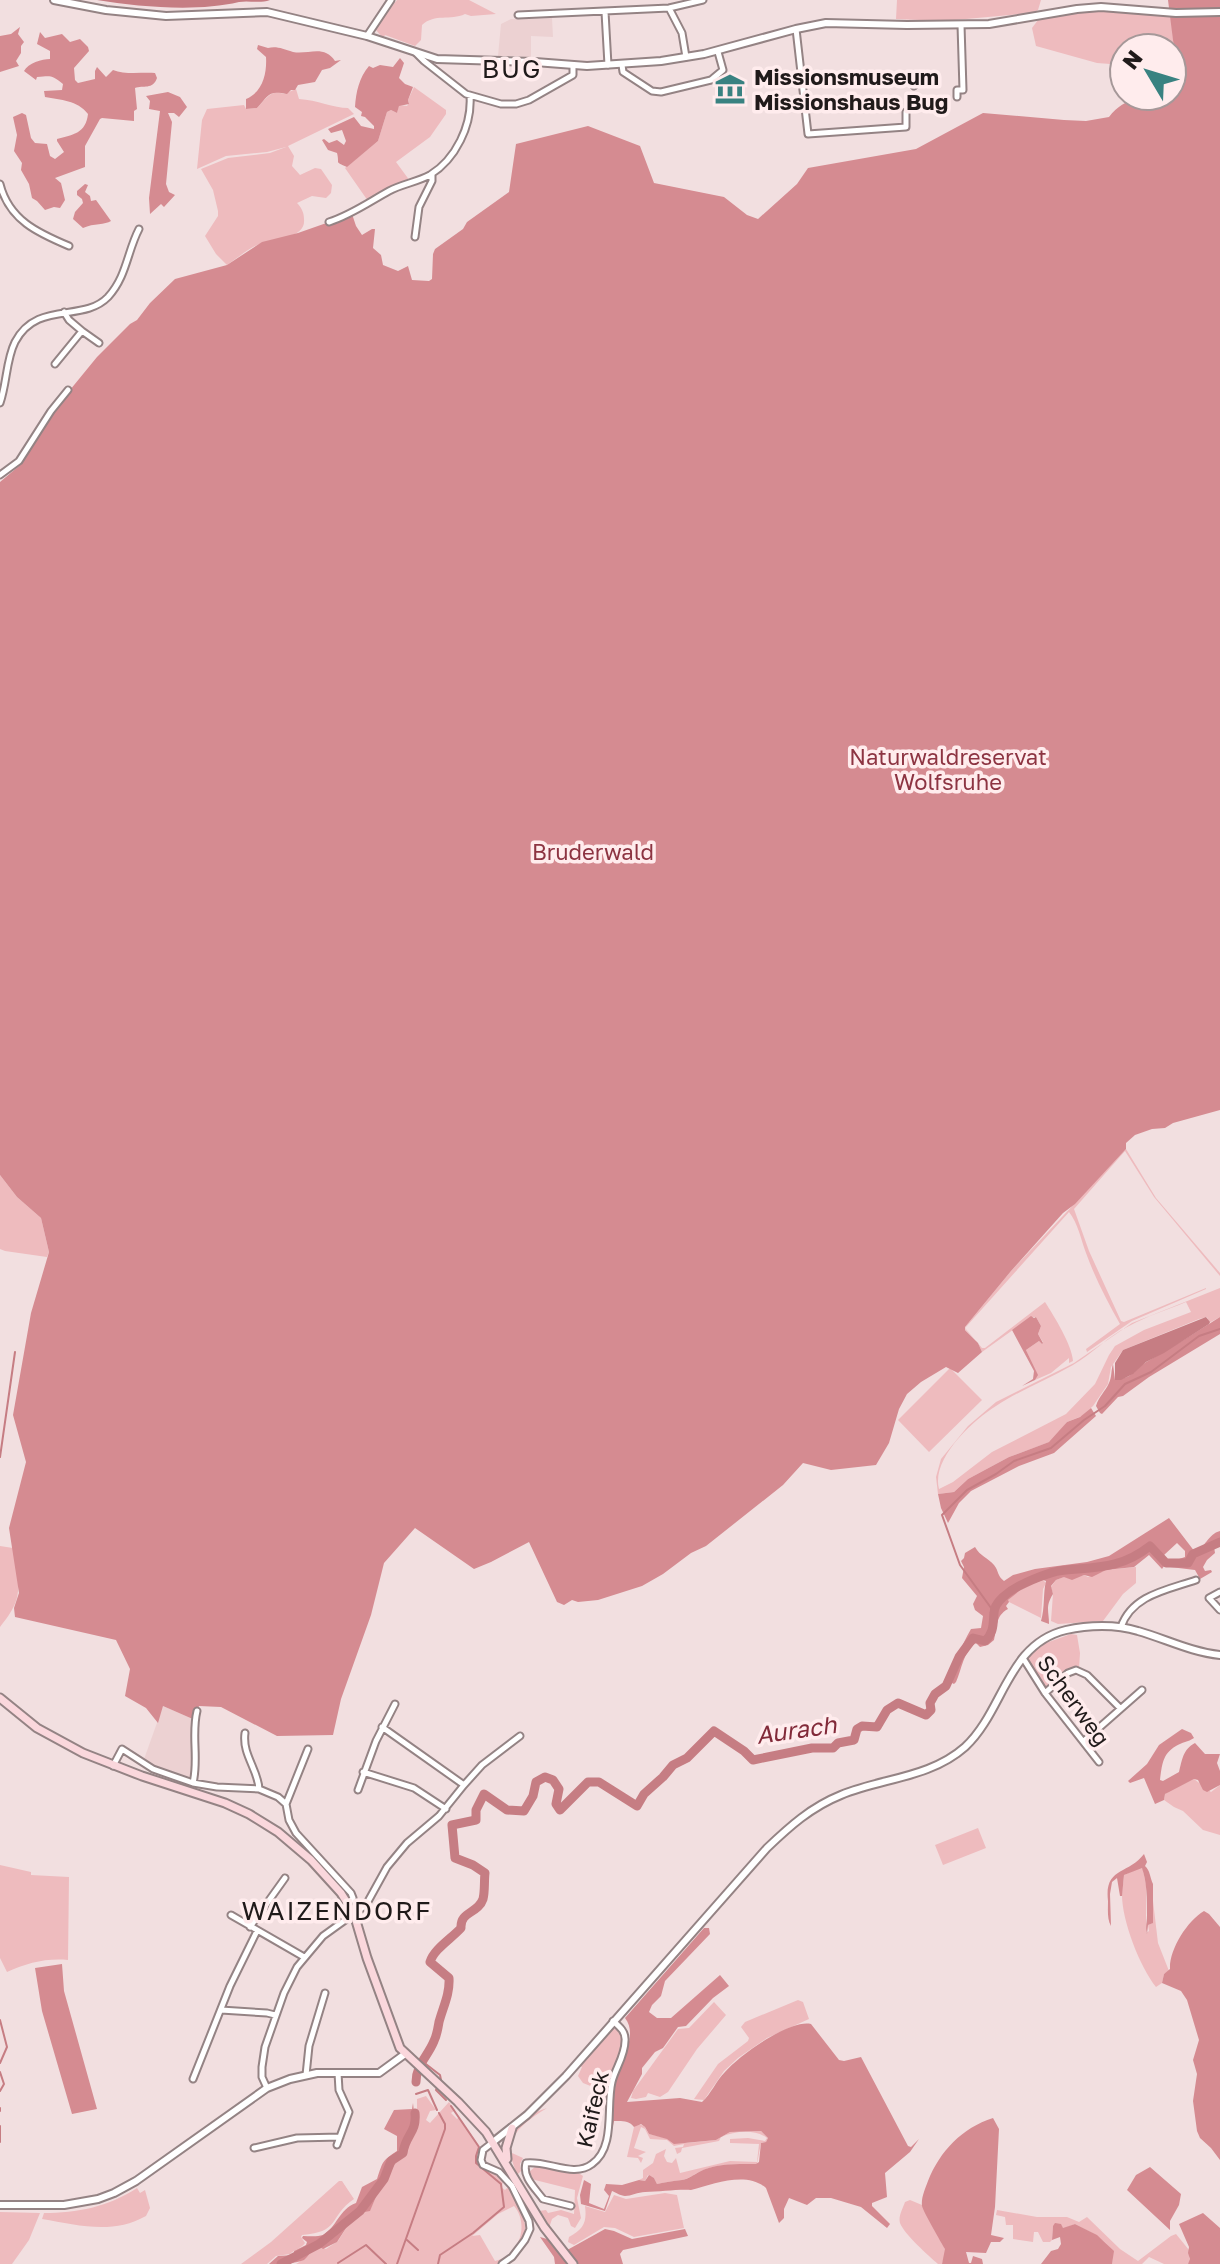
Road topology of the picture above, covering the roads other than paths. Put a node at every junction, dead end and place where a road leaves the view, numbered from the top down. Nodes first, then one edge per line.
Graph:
1 (54, 0) edge
2 (391, 0) edge
3 (703, 0) edge
4 (669, 8) junction
5 (605, 12) junction
6 (1220, 12) edge
7 (518, 15) dead end
8 (961, 25) junction
9 (796, 29) junction
10 (367, 36) junction
11 (416, 52) junction
12 (718, 52) junction
13 (686, 57) junction
14 (573, 65) junction
15 (622, 65) junction
16 (608, 66) junction
17 (802, 77) junction
18 (914, 86) dead end
19 (470, 96) junction
20 (957, 97) dead end
21 (906, 112) dead end
22 (432, 173) junction
23 (0, 184) edge
24 (329, 222) dead end
25 (139, 229) dead end
26 (415, 237) dead end
27 (69, 246) dead end
28 (64, 312) junction
29 (82, 331) junction
30 (99, 343) dead end
31 (55, 364) dead end
32 (68, 390) dead end
33 (0, 403) edge
34 (0, 475) edge
35 (1196, 1580) dead end
36 (1220, 1592) edge
37 (1220, 1610) edge
38 (1121, 1627) junction
39 (1220, 1655) edge
40 (1020, 1660) junction
41 (1142, 1690) dead end
42 (1045, 1693) junction
43 (0, 1698) edge
44 (395, 1704) dead end
45 (1120, 1708) junction
46 (197, 1711) dead end
47 (382, 1727) junction
48 (245, 1733) dead end
49 (520, 1736) dead end
50 (1084, 1741) junction
51 (308, 1749) dead end
52 (1099, 1762) dead end
53 (113, 1766) junction
54 (363, 1772) junction
55 (193, 1783) junction
56 (464, 1785) junction
57 (259, 1789) junction
58 (358, 1790) dead end
59 (286, 1804) junction
60 (446, 1809) junction
61 (285, 1878) dead end
62 (348, 1904) junction
63 (354, 1914) junction
64 (231, 1915) dead end
65 (250, 1927) junction
66 (257, 1931) junction
67 (304, 1957) junction
68 (325, 1993) dead end
69 (221, 2010) junction
70 (275, 2015) junction
71 (613, 2021) junction
72 (405, 2054) junction
73 (338, 2073) junction
74 (306, 2075) junction
75 (193, 2079) dead end
76 (267, 2088) junction
77 (512, 2128) junction
78 (340, 2137) junction
79 (493, 2142) junction
80 (337, 2145) dead end
81 (254, 2148) dead end
82 (508, 2165) junction
83 (0, 2205) edge
84 (571, 2206) dead end
85 (502, 2264) edge
86 (573, 2264) edge

1 - 10 street
2 - 10 street
3 - 4 street
4 - 5 street
4 - 13 street
5 - 7 street
5 - 16 street
6 - 8 street
8 - 9 street
8 - 20 street
9 - 12 street
9 - 17 street
10 - 11 street
11 - 14 street
11 - 19 street
12 - 13 street
12 - 15 street
13 - 15 street
14 - 16 street
14 - 19 street
15 - 16 street
17 - 18 street
17 - 21 street
19 - 22 street
22 - 24 street
22 - 26 street
23 - 27 street
25 - 28 street
28 - 29 street
28 - 33 street
29 - 30 street
29 - 31 street
32 - 34 street
35 - 38 street
36 - 37 street
38 - 39 street
38 - 40 street
40 - 42 street, Scherweg
40 - 71 street
41 - 45 street
42 - 45 street
42 - 50 street, Scherweg
43 - 53 main road
44 - 47 street
45 - 50 street
46 - 55 street
47 - 54 street
47 - 56 street
48 - 57 street
49 - 56 street
50 - 52 street, Scherweg
51 - 59 street
53 - 55 street
53 - 62 main road
54 - 58 street
54 - 60 street
55 - 57 street
56 - 60 street
57 - 59 street
59 - 62 street
60 - 63 street
61 - 65 street
62 - 63 main road
63 - 67 street
63 - 72 main road
64 - 65 street
65 - 66 street
66 - 67 street
66 - 69 street
67 - 70 street
68 - 74 street
69 - 70 street
69 - 75 street
70 - 76 street
71 - 77 street
71 - 84 street, Kaifeck
72 - 73 street
72 - 79 main road
73 - 74 street
73 - 78 street
74 - 76 street
76 - 83 street
77 - 79 street
77 - 82 main road
78 - 80 street
78 - 81 street
79 - 82 main road
79 - 85 street
82 - 86 main road

